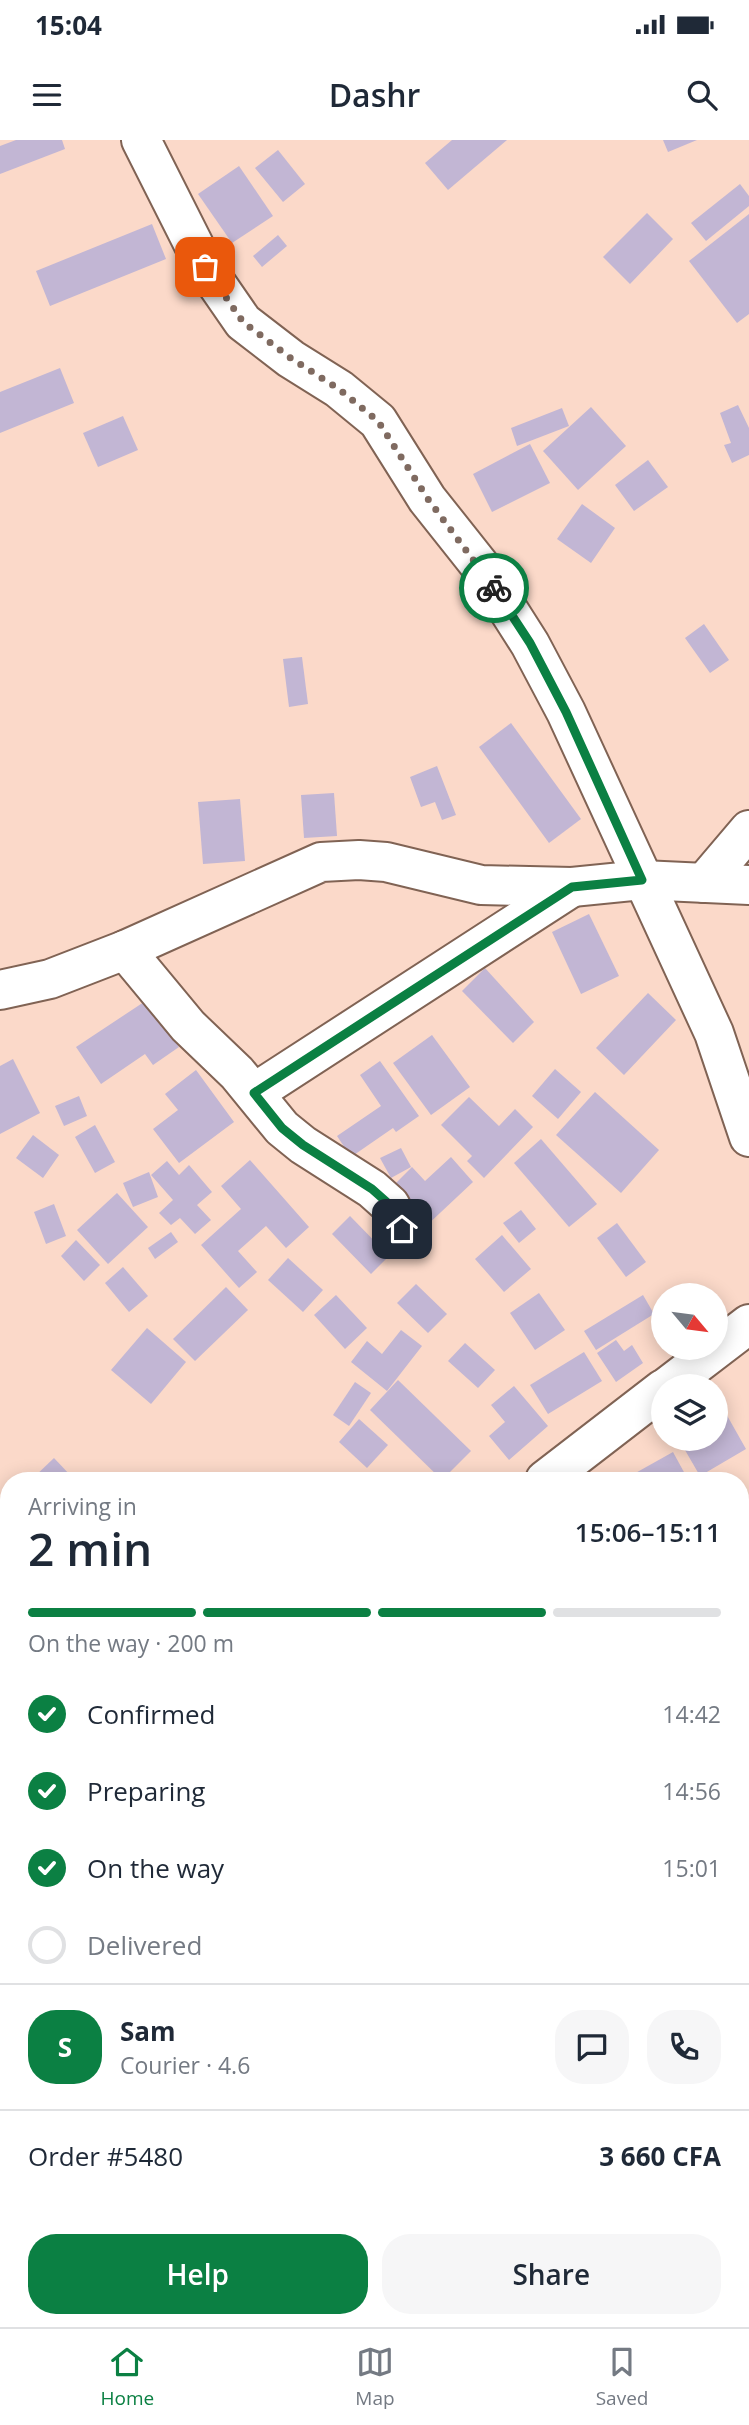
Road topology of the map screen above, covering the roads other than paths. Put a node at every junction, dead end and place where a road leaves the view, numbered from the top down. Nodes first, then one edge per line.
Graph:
1 (141, 140) edge
2 (749, 830) edge
3 (642, 880) junction
4 (704, 883) junction
5 (749, 884) edge
6 (572, 887) junction
7 (125, 950) junction
8 (0, 990) edge
9 (254, 1093) junction
10 (749, 1137) edge
11 (402, 1229) dead end
12 (749, 1324) edge
13 (684, 1374) edge
14 (651, 1399) edge
15 (555, 1472) edge

1 - 3 street
2 - 4 street
3 - 4 street
3 - 6 street
3 - 10 street
4 - 5 street
6 - 7 street
6 - 9 street
7 - 8 street
7 - 9 street
9 - 11 street
12 - 13 street
14 - 15 street

